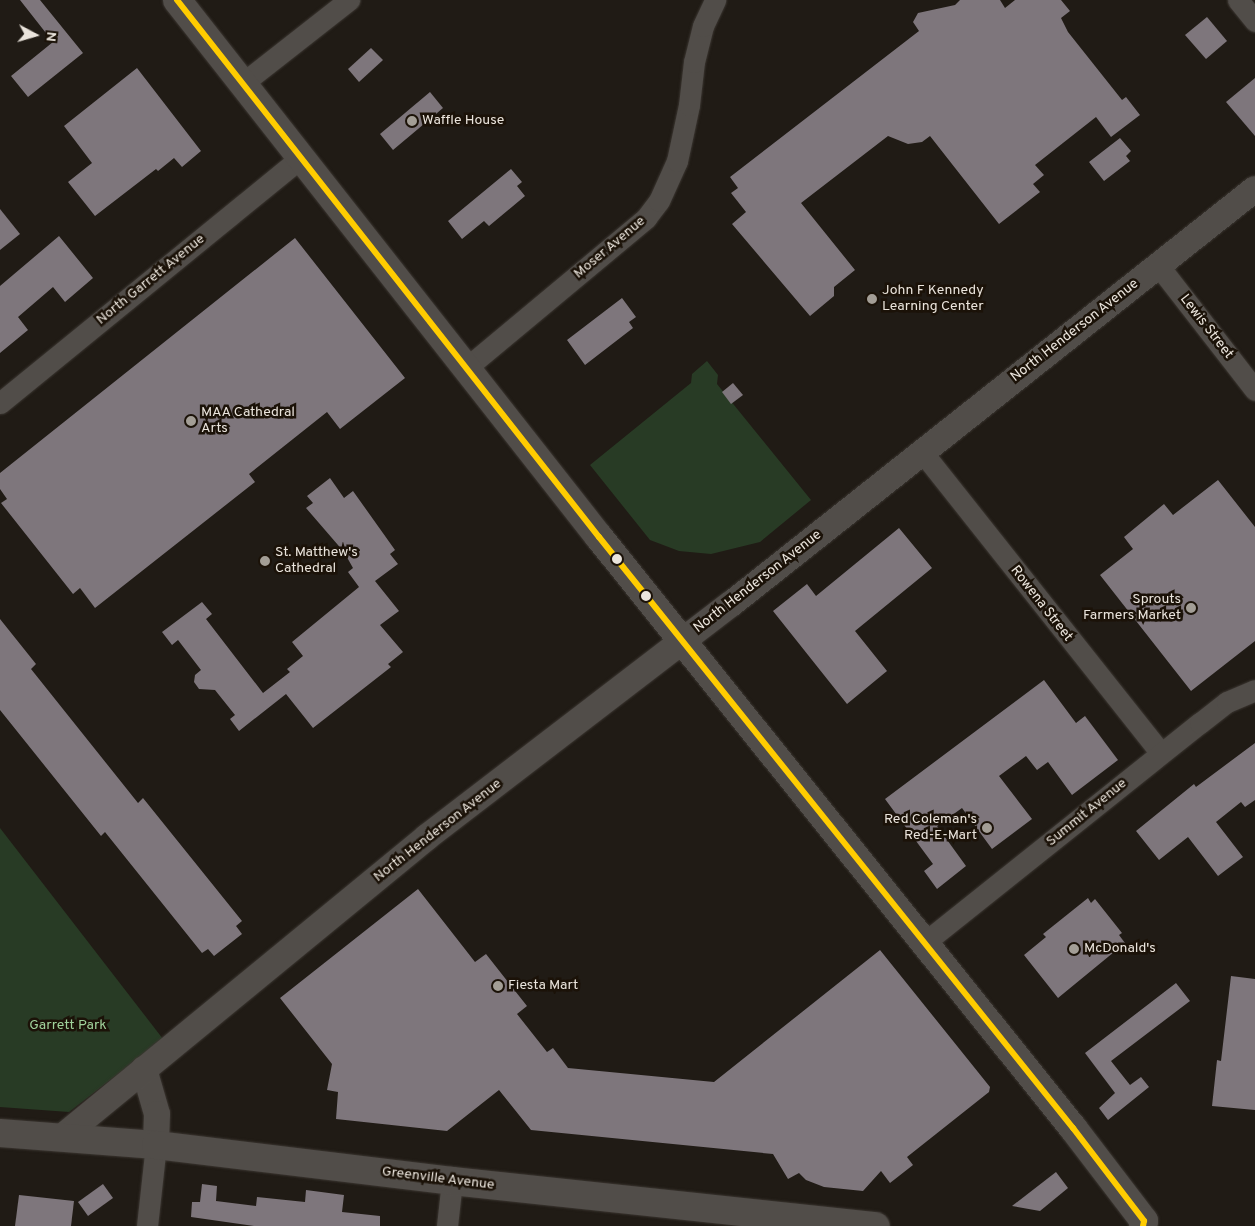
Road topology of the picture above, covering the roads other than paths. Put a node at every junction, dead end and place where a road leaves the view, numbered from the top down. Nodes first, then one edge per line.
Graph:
1 (177, 0) edge
2 (349, 0) edge
3 (715, 0) edge
4 (1238, 0) edge
5 (1255, 21) edge
6 (243, 83) junction
7 (302, 157) junction
8 (1255, 189) edge
9 (1158, 265) junction
10 (465, 368) junction
11 (1251, 379) edge
12 (0, 403) edge
13 (922, 453) junction
14 (682, 641) junction
15 (1255, 690) edge
16 (1161, 753) junction
17 (924, 943) junction
18 (144, 1069) junction
19 (0, 1133) edge
20 (62, 1137) junction
21 (156, 1145) junction
22 (452, 1182) junction
23 (809, 1222) edge
24 (147, 1226) edge
25 (448, 1226) edge
26 (876, 1226) edge
27 (1144, 1226) edge

1 - 6 main road
2 - 6 street
3 - 10 street, Moser Avenue
4 - 5 street
6 - 7 main road
7 - 10 main road
7 - 12 street, North Garrett Avenue
8 - 9 street, North Henderson Avenue
9 - 11 street, Lewis Street
9 - 13 street, North Henderson Avenue
10 - 14 main road
13 - 14 street, North Henderson Avenue
13 - 16 street, Rowena Street
14 - 17 main road
14 - 18 street, North Henderson Avenue
15 - 16 street, Summit Avenue
16 - 17 street, Summit Avenue
17 - 27 main road
18 - 20 street, North Henderson Avenue
18 - 21 street
19 - 20 main road, Greenville Avenue
20 - 21 main road, Greenville Avenue
21 - 22 main road, Greenville Avenue
21 - 24 street
22 - 23 main road, Greenville Avenue
22 - 25 street
23 - 26 main road, Greenville Avenue

